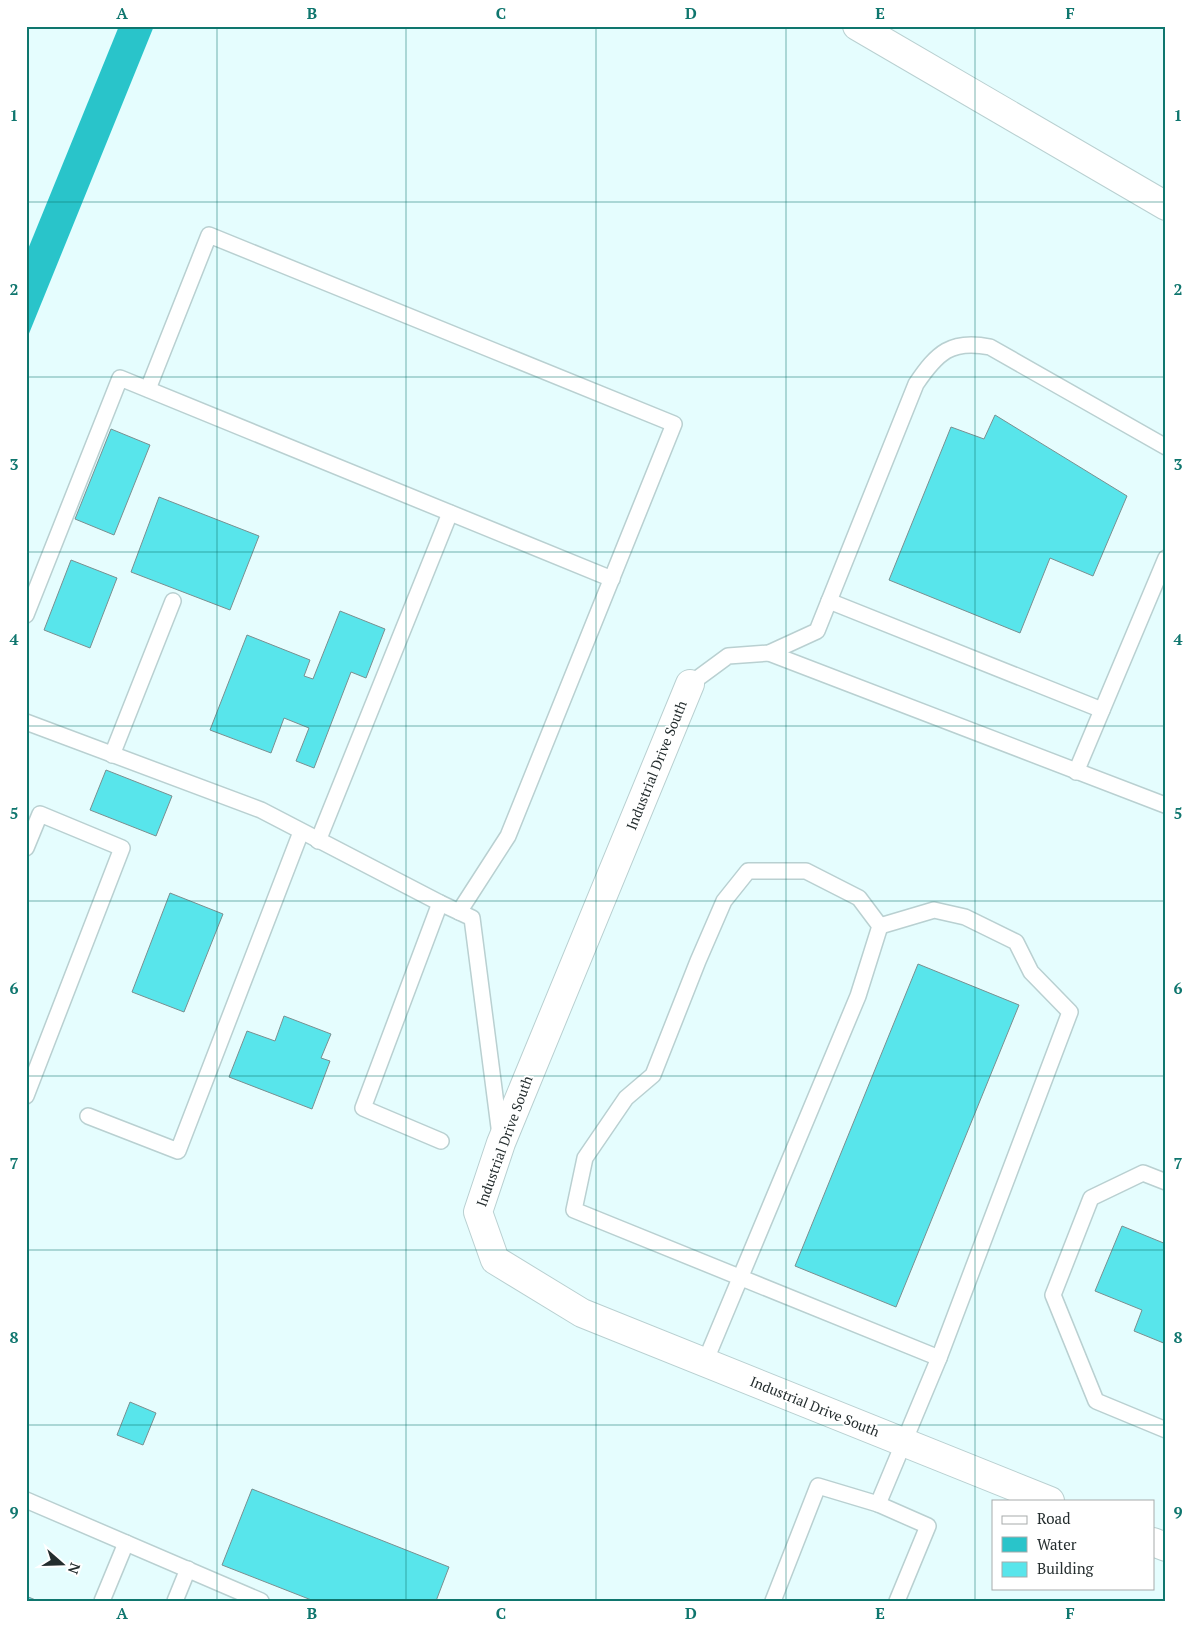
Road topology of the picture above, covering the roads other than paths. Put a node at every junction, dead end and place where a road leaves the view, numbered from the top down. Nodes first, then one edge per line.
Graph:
1 (857, 26) edge
2 (1166, 206) edge
3 (148, 390) junction
4 (1166, 447) edge
5 (450, 513) junction
6 (1166, 558) edge
7 (612, 579) junction
8 (173, 601) dead end
9 (829, 601) junction
10 (26, 615) edge
11 (768, 653) junction
12 (690, 684) joint
13 (1102, 710) junction
14 (26, 722) edge
15 (112, 755) junction
16 (1076, 772) junction
17 (1166, 804) edge
18 (301, 832) junction
19 (318, 841) junction
20 (26, 848) edge
21 (440, 903) junction
22 (459, 912) junction
23 (880, 926) junction
24 (26, 1096) edge
25 (88, 1116) dead end
26 (441, 1141) dead end
27 (501, 1143) junction
28 (1166, 1182) edge
29 (740, 1278) junction
30 (939, 1358) junction
31 (706, 1362) junction
32 (1166, 1430) edge
33 (903, 1442) junction
34 (26, 1500) edge
35 (1048, 1500) edge
36 (878, 1504) junction
37 (1154, 1542) edge
38 (126, 1543) junction
39 (1166, 1547) edge
40 (188, 1569) junction
41 (102, 1601) edge
42 (175, 1601) edge
43 (261, 1601) edge
44 (773, 1601) edge
45 (897, 1601) edge

1 - 2 main road
3 - 5 lane
3 - 7 lane
3 - 10 lane
4 - 9 lane
5 - 7 lane
5 - 19 lane
6 - 13 lane
7 - 22 lane
8 - 15 lane
9 - 11 lane
9 - 13 lane
11 - 12 lane
11 - 16 lane
12 - 27 main road, Industrial Drive South
13 - 16 lane
14 - 15 lane
15 - 18 lane
16 - 17 lane
18 - 19 lane
18 - 25 lane
19 - 21 lane
20 - 24 lane
21 - 22 lane
21 - 26 lane
22 - 27 lane
23 - 29 lane
23 - 29 lane
23 - 30 lane
27 - 31 main road, Industrial Drive South
28 - 32 lane
29 - 30 lane
29 - 31 lane
30 - 33 lane
31 - 33 main road, Industrial Drive South
33 - 35 main road, Industrial Drive South
33 - 36 lane
34 - 38 lane
36 - 44 lane
36 - 45 lane
37 - 39 main road
38 - 40 lane
38 - 41 lane
40 - 42 lane
40 - 43 lane

